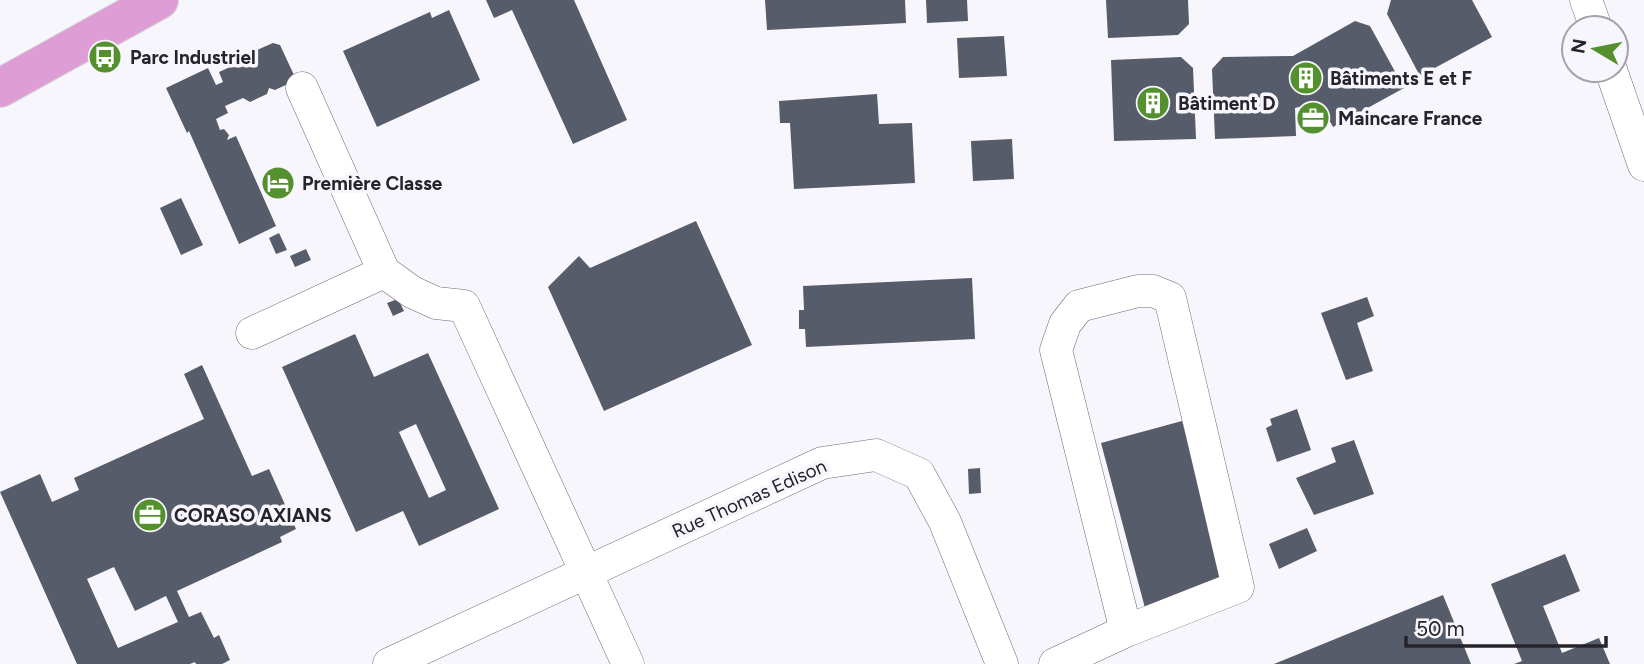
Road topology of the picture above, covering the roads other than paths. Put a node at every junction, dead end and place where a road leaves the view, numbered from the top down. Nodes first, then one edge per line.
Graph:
1 (117, 0) edge
2 (159, 0) edge
3 (0, 64) edge
4 (1616, 84) edge
5 (0, 88) edge
6 (302, 88) dead end
7 (1644, 165) edge
8 (384, 272) junction
9 (252, 333) dead end
10 (585, 573) junction
11 (1126, 631) junction
12 (389, 664) edge
13 (628, 664) edge
14 (1002, 664) edge
15 (1055, 664) edge

1 - 3 main road
2 - 5 main road
4 - 7 street
6 - 8 street
8 - 9 street
8 - 10 street
10 - 12 street, Rue Thomas Edison
10 - 13 street
10 - 14 street, Rue Thomas Edison
11 - 11 street
11 - 15 street

